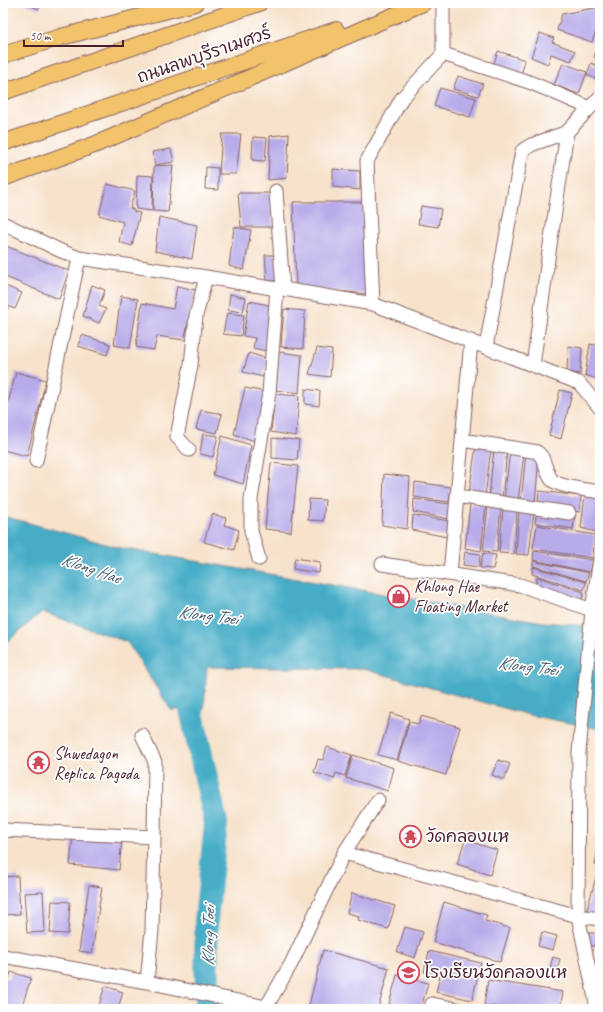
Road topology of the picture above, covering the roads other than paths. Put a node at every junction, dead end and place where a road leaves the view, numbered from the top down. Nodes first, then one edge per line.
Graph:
1 (195, 3) edge
2 (259, 3) edge
3 (417, 3) edge
4 (423, 3) edge
5 (443, 3) edge
6 (443, 54) junction
7 (3, 55) edge
8 (3, 92) edge
9 (600, 97) edge
10 (590, 108) junction
11 (567, 132) junction
12 (3, 143) edge
13 (3, 178) edge
14 (276, 191) dead end
15 (3, 223) edge
16 (78, 258) junction
17 (206, 277) junction
18 (280, 289) junction
19 (373, 304) junction
20 (471, 341) junction
21 (486, 347) junction
22 (533, 365) junction
23 (600, 408) edge
24 (462, 440) junction
25 (189, 450) dead end
26 (36, 461) dead end
27 (600, 492) edge
28 (457, 496) junction
29 (569, 513) dead end
30 (259, 559) dead end
31 (600, 559) edge
32 (382, 564) dead end
33 (450, 574) junction
34 (591, 616) junction
35 (142, 735) dead end
36 (378, 800) dead end
37 (3, 830) edge
38 (154, 837) junction
39 (344, 853) junction
40 (578, 916) junction
41 (600, 919) edge
42 (3, 956) edge
43 (147, 982) junction
44 (597, 1002) edge
45 (266, 1008) edge
46 (431, 1009) edge
47 (457, 1009) edge

1 - 7 main road
2 - 8 main road, ถนนลพบุรีราเมศวร์
3 - 12 main road, ถนนลพบุรีราเมศวร์
4 - 13 main road
5 - 6 street
6 - 10 street
6 - 19 street
9 - 10 street
10 - 11 street
11 - 21 street
11 - 22 street
14 - 18 street
15 - 16 street
16 - 17 street
16 - 26 street
17 - 18 street
17 - 25 street
18 - 19 street
18 - 30 street
19 - 20 street
20 - 21 street
20 - 24 street
21 - 22 street
22 - 23 street
24 - 27 street
24 - 28 street
28 - 29 street
28 - 33 street
31 - 34 street
32 - 33 street
33 - 34 street
34 - 40 street
35 - 38 street
36 - 39 street
37 - 38 street
38 - 43 street
39 - 40 street
39 - 45 street
40 - 41 street
40 - 44 street
42 - 43 street
43 - 45 street
46 - 47 street

